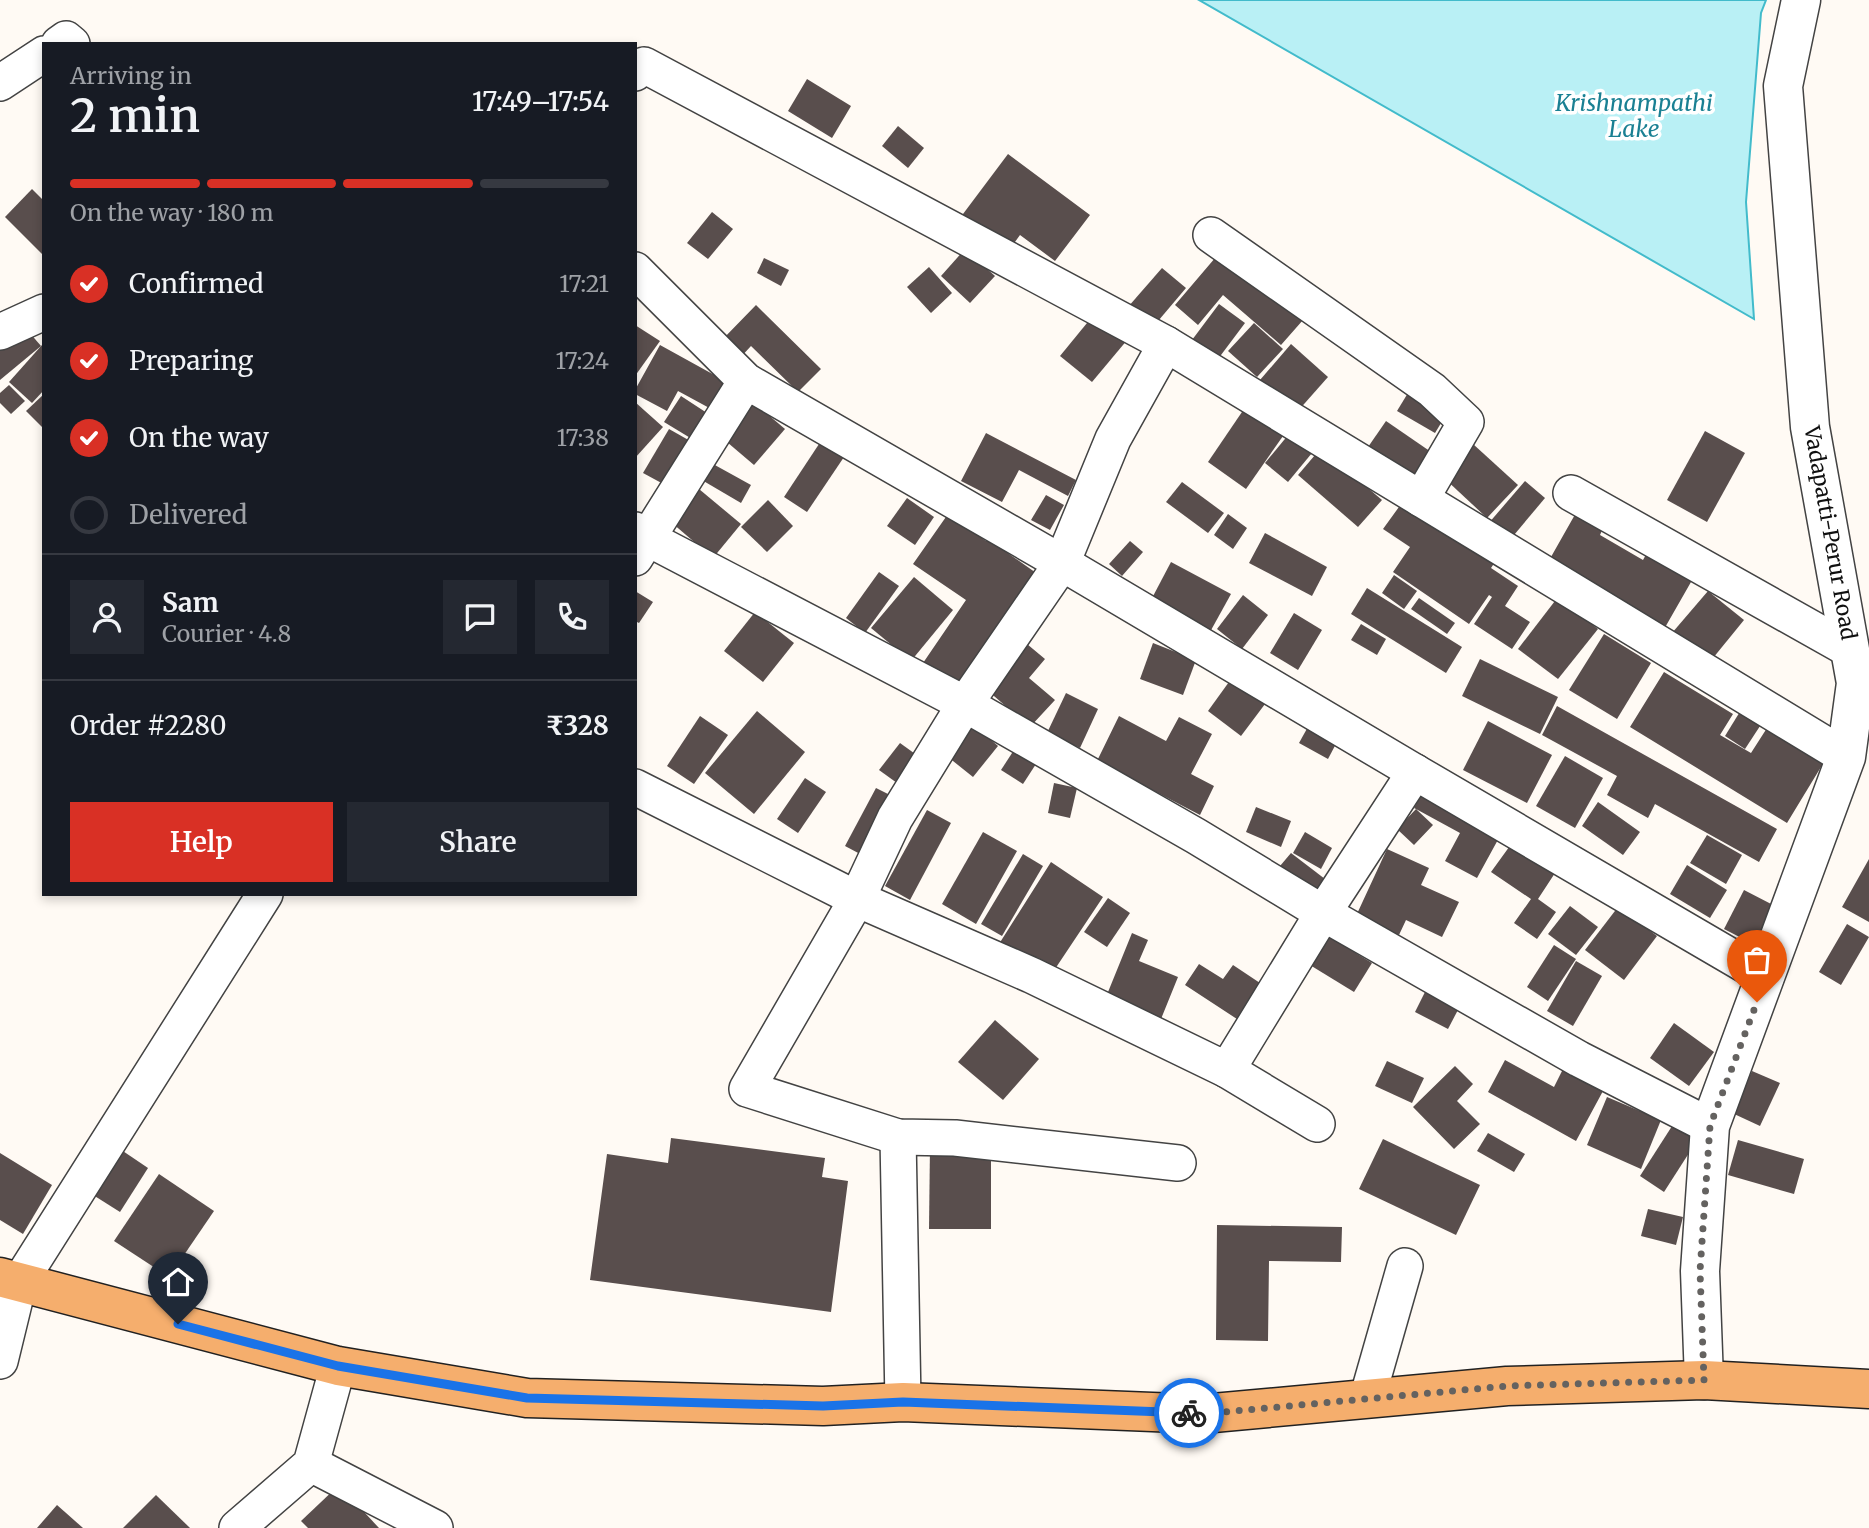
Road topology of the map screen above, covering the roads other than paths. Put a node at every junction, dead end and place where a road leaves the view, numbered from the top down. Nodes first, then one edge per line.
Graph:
1 (1801, 0) edge
2 (42, 55) edge
3 (637, 71) edge
4 (0, 83) edge
5 (1211, 235) dead end
6 (637, 272) edge
7 (42, 313) edge
8 (0, 332) edge
9 (1166, 344) junction
10 (746, 382) junction
11 (1571, 493) dead end
12 (1421, 499) junction
13 (639, 542) edge
14 (1062, 563) junction
15 (1850, 650) junction
16 (965, 704) junction
17 (1846, 757) junction
18 (1415, 772) junction
19 (637, 788) edge
20 (264, 896) edge
21 (857, 899) junction
22 (1323, 913) junction
23 (1766, 977) junction
24 (1227, 1070) junction
25 (1317, 1124) dead end
26 (1710, 1126) junction
27 (898, 1137) junction
28 (1178, 1163) dead end
29 (1405, 1266) dead end
30 (10, 1280) edge
31 (0, 1361) edge
32 (338, 1366) junction
33 (1704, 1380) junction
34 (1869, 1389) edge
35 (1367, 1399) junction
36 (903, 1402) junction
37 (311, 1464) junction
38 (237, 1528) edge
39 (435, 1528) edge

1 - 15 street, Vadapatti-Perur Road
2 - 4 street
3 - 9 street
5 - 12 street
6 - 10 street
7 - 8 street
9 - 12 street
9 - 14 street
10 - 13 street
10 - 14 street
11 - 15 street
12 - 17 street
13 - 16 street
14 - 16 street
14 - 18 street
15 - 17 street, Vadapatti-Perur Road
16 - 21 street
16 - 22 street
17 - 23 street, Vadapatti-Perur Road
18 - 22 street
18 - 23 street
19 - 21 street
20 - 30 street
21 - 24 street
21 - 27 street
22 - 24 street
22 - 26 street
23 - 26 street, Vadapatti-Perur Road
24 - 25 street
26 - 33 street, Vadapatti-Perur Road
27 - 28 street
27 - 36 street
29 - 35 street
30 - 31 street
30 - 32 main road
32 - 36 main road
32 - 37 street
33 - 34 main road
33 - 35 main road
35 - 36 main road
37 - 38 street
37 - 39 street

